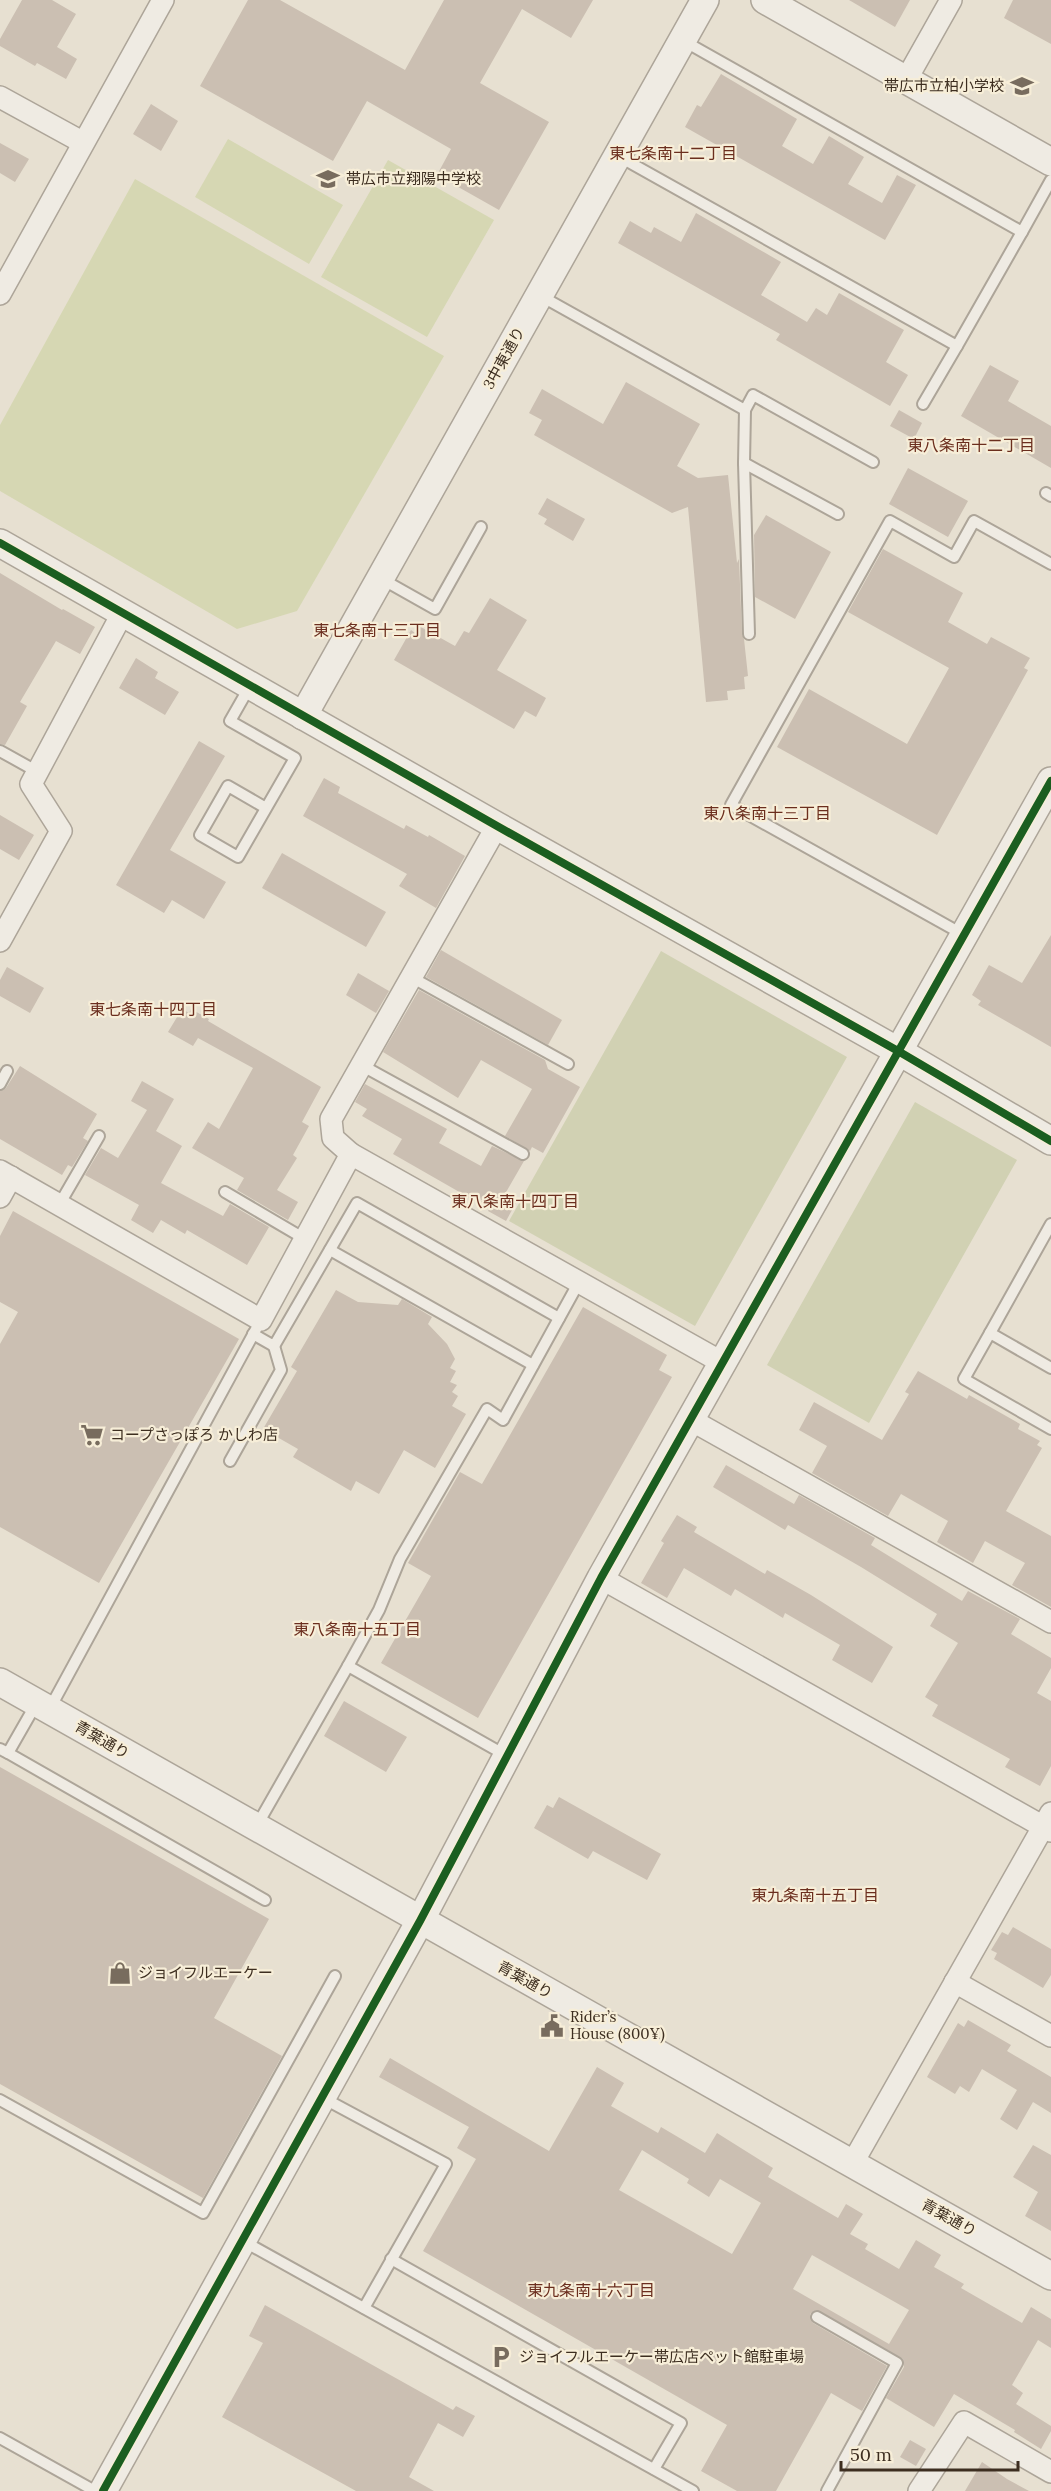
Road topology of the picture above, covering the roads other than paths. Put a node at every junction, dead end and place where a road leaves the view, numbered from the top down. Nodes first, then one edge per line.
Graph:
1 (163, 0) edge
2 (705, 0) edge
3 (765, 0) edge
4 (951, 0) edge
5 (682, 40) junction
6 (906, 80) junction
7 (0, 97) edge
8 (82, 142) junction
9 (617, 155) junction
10 (1051, 162) edge
11 (1051, 180) edge
12 (1022, 232) junction
13 (0, 294) edge
14 (539, 295) junction
15 (957, 346) junction
16 (923, 404) dead end
17 (745, 410) junction
18 (873, 462) dead end
19 (744, 463) junction
20 (838, 514) dead end
21 (481, 527) dead end
22 (0, 543) edge
23 (1051, 564) edge
24 (380, 578) junction
25 (123, 612) junction
26 (749, 634) dead end
27 (250, 686) junction
28 (303, 716) junction
29 (0, 751) edge
30 (38, 772) junction
31 (1051, 781) edge
32 (266, 808) junction
33 (496, 826) junction
34 (964, 936) junction
35 (0, 941) edge
36 (411, 977) junction
37 (898, 1051) junction
38 (568, 1064) dead end
39 (361, 1065) junction
40 (7, 1071) dead end
41 (0, 1084) edge
42 (1049, 1134) edge
43 (99, 1136) dead end
44 (351, 1154) junction
45 (523, 1154) dead end
46 (5, 1174) edge
47 (225, 1192) dead end
48 (0, 1197) edge
49 (59, 1205) junction
50 (1051, 1224) edge
51 (306, 1239) junction
52 (330, 1250) junction
53 (579, 1282) junction
54 (560, 1318) junction
55 (257, 1327) junction
56 (990, 1333) junction
57 (274, 1346) junction
58 (723, 1363) junction
59 (533, 1365) junction
60 (1051, 1368) edge
61 (691, 1420) junction
62 (1051, 1429) edge
63 (230, 1461) dead end
64 (601, 1578) junction
65 (1051, 1622) edge
66 (348, 1666) junction
67 (0, 1682) edge
68 (43, 1706) junction
69 (4, 1751) edge
70 (507, 1757) junction
71 (1048, 1824) edge
72 (256, 1827) junction
73 (265, 1900) dead end
74 (420, 1921) junction
75 (335, 1976) dead end
76 (955, 1982) junction
77 (1051, 2036) edge
78 (323, 2098) junction
79 (0, 2100) edge
80 (852, 2164) junction
81 (243, 2241) junction
82 (391, 2259) junction
83 (1051, 2276) edge
84 (364, 2308) junction
85 (817, 2317) dead end
86 (0, 2438) edge
87 (654, 2469) junction
88 (1051, 2472) edge
89 (94, 2491) edge
90 (103, 2491) edge
91 (693, 2491) edge
92 (827, 2491) edge
93 (919, 2491) edge

1 - 8 street
2 - 5 street, 3中東通り
3 - 6 street
4 - 6 street
5 - 9 street, 3中東通り
5 - 12 lane
6 - 10 street
7 - 8 street
8 - 13 street
9 - 14 street, 3中東通り
9 - 15 lane
11 - 12 lane
12 - 15 lane
14 - 17 lane
14 - 24 street, 3中東通り
15 - 16 lane
17 - 18 lane
17 - 19 lane
19 - 20 lane
19 - 26 lane
21 - 24 lane
22 - 25 street
23 - 34 lane
24 - 28 street, 3中東通り
25 - 27 street
25 - 30 street
27 - 28 street
27 - 32 lane
28 - 33 street
29 - 30 lane
30 - 35 street
31 - 34 street
32 - 32 lane
33 - 36 street
33 - 37 street
34 - 37 street
36 - 38 lane
36 - 39 street
37 - 42 street
37 - 58 street
39 - 44 street
39 - 45 lane
40 - 41 lane
43 - 49 lane
44 - 51 street
44 - 53 street
46 - 48 street
46 - 49 street
47 - 51 lane
49 - 55 street
50 - 56 lane
51 - 55 street
52 - 54 lane
52 - 57 lane
52 - 59 lane
53 - 54 lane
53 - 58 street
54 - 59 lane
55 - 57 lane
55 - 68 lane
56 - 60 lane
56 - 62 lane
57 - 63 lane
58 - 61 street
59 - 66 lane
61 - 64 street
61 - 65 street
64 - 70 street
64 - 71 street
66 - 70 lane
66 - 72 lane
67 - 68 street, 青葉通り
68 - 69 lane
68 - 72 street, 青葉通り
69 - 73 lane
70 - 74 street
71 - 76 street
72 - 74 street, 青葉通り
74 - 78 street
74 - 80 street, 青葉通り
75 - 79 lane
76 - 77 street
76 - 80 street
78 - 81 street
78 - 82 lane
80 - 83 street, 青葉通り
81 - 84 lane
81 - 90 street
82 - 84 lane
82 - 87 lane
84 - 87 lane
85 - 92 lane
86 - 89 lane
87 - 91 lane
88 - 93 street

